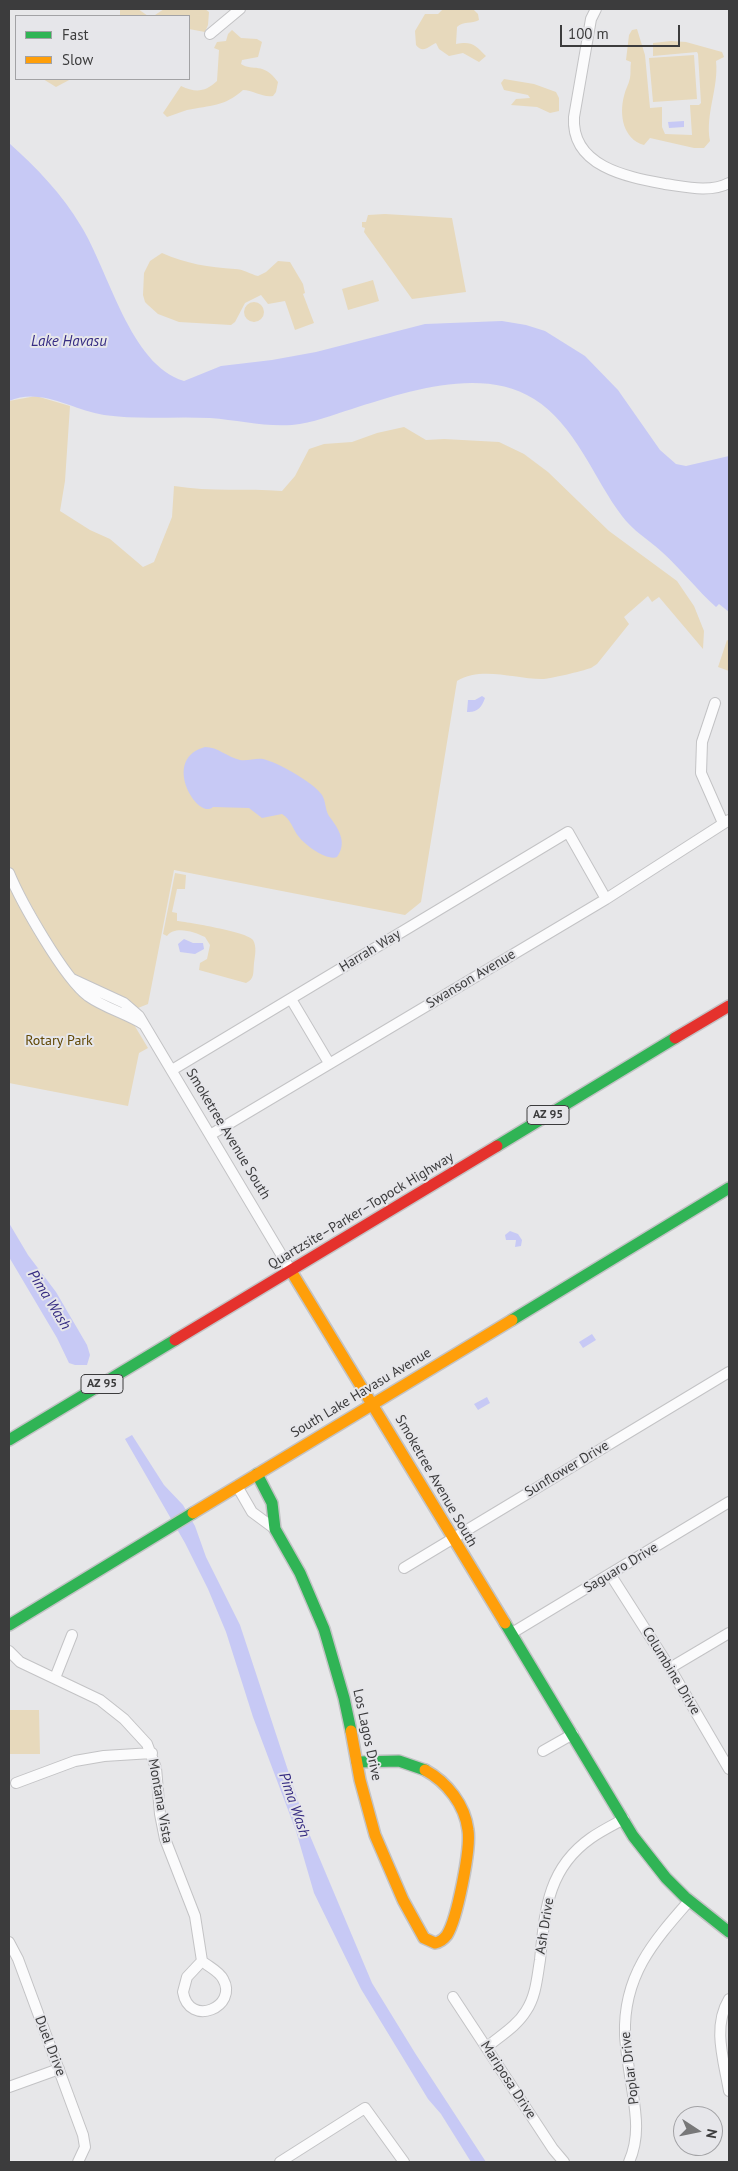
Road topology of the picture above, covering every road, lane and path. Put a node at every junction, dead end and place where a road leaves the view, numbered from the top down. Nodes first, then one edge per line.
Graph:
1 (240, 9) edge
2 (596, 9) edge
3 (210, 34) dead end
4 (729, 182) edge
5 (715, 703) dead end
6 (726, 821) edge
7 (9, 873) edge
8 (606, 899) junction
9 (291, 999) junction
10 (729, 1006) edge
11 (329, 1063) junction
12 (172, 1070) junction
13 (210, 1135) junction
14 (729, 1188) edge
15 (291, 1271) junction
16 (729, 1372) edge
17 (373, 1404) junction
18 (9, 1440) edge
19 (257, 1474) junction
20 (237, 1486) junction
21 (729, 1502) edge
22 (276, 1529) junction
23 (452, 1538) junction
24 (404, 1568) dead end
25 (610, 1574) junction
26 (9, 1625) edge
27 (512, 1633) junction
28 (729, 1633) edge
29 (72, 1635) dead end
30 (9, 1651) edge
31 (670, 1668) junction
32 (56, 1678) junction
33 (573, 1734) junction
34 (543, 1751) dead end
35 (152, 1753) junction
36 (357, 1762) junction
37 (729, 1769) edge
38 (16, 1783) dead end
39 (624, 1819) junction
40 (689, 1901) junction
41 (729, 1932) edge
42 (9, 1942) edge
43 (202, 1961) junction
44 (453, 1997) dead end
45 (729, 1999) edge
46 (487, 2047) junction
47 (58, 2069) junction
48 (9, 2087) edge
49 (729, 2091) edge
50 (285, 2161) edge
51 (78, 2162) edge
52 (404, 2162) edge
53 (564, 2162) edge
54 (628, 2162) edge

1 - 3 street
2 - 4 street
5 - 6 street
6 - 8 street, Swanson Avenue
7 - 12 street, Smoketree Avenue South
8 - 9 street, Harrah Way
8 - 11 street, Swanson Avenue
9 - 11 street
9 - 12 street, Harrah Way
10 - 15 main road, Quartzsite–Parker–Topock Highway / AZ 95
11 - 13 street, Swanson Avenue
12 - 13 street, Smoketree Avenue South
13 - 15 street, Smoketree Avenue South
14 - 17 main road, South Lake Havasu Avenue
15 - 17 main road, Smoketree Avenue South
15 - 18 main road, Quartzsite–Parker–Topock Highway / AZ 95
16 - 23 street, Sunflower Drive
17 - 19 main road, South Lake Havasu Avenue
17 - 23 main road, Smoketree Avenue South
19 - 20 main road, South Lake Havasu Avenue
19 - 22 main road, Los Lagos Drive
20 - 22 street, Los Lagos Drive
20 - 26 main road, South Lake Havasu Avenue
21 - 25 street, Saguaro Drive
22 - 36 main road, Los Lagos Drive
23 - 24 street, Sunflower Drive
23 - 27 main road, Smoketree Avenue South
25 - 27 street, Saguaro Drive
25 - 31 street, Columbine Drive
27 - 33 main road, Smoketree Avenue South
28 - 31 street
29 - 32 street
30 - 32 street, Montana Vista
31 - 37 street, Columbine Drive
32 - 35 street, Montana Vista
33 - 34 street
33 - 39 main road, Smoketree Avenue South
35 - 38 street
35 - 43 street, Montana Vista
36 - 36 main road, Los Lagos Drive
39 - 40 main road, Smoketree Avenue South
39 - 46 street, Ash Drive
40 - 41 main road, Smoketree Avenue South
40 - 54 street, Poplar Drive
42 - 47 street, Duel Drive
43 - 43 street
44 - 46 street, Mariposa Drive
45 - 49 street
46 - 53 street, Mariposa Drive
47 - 48 street
47 - 51 street, Duel Drive
50 - 52 street

